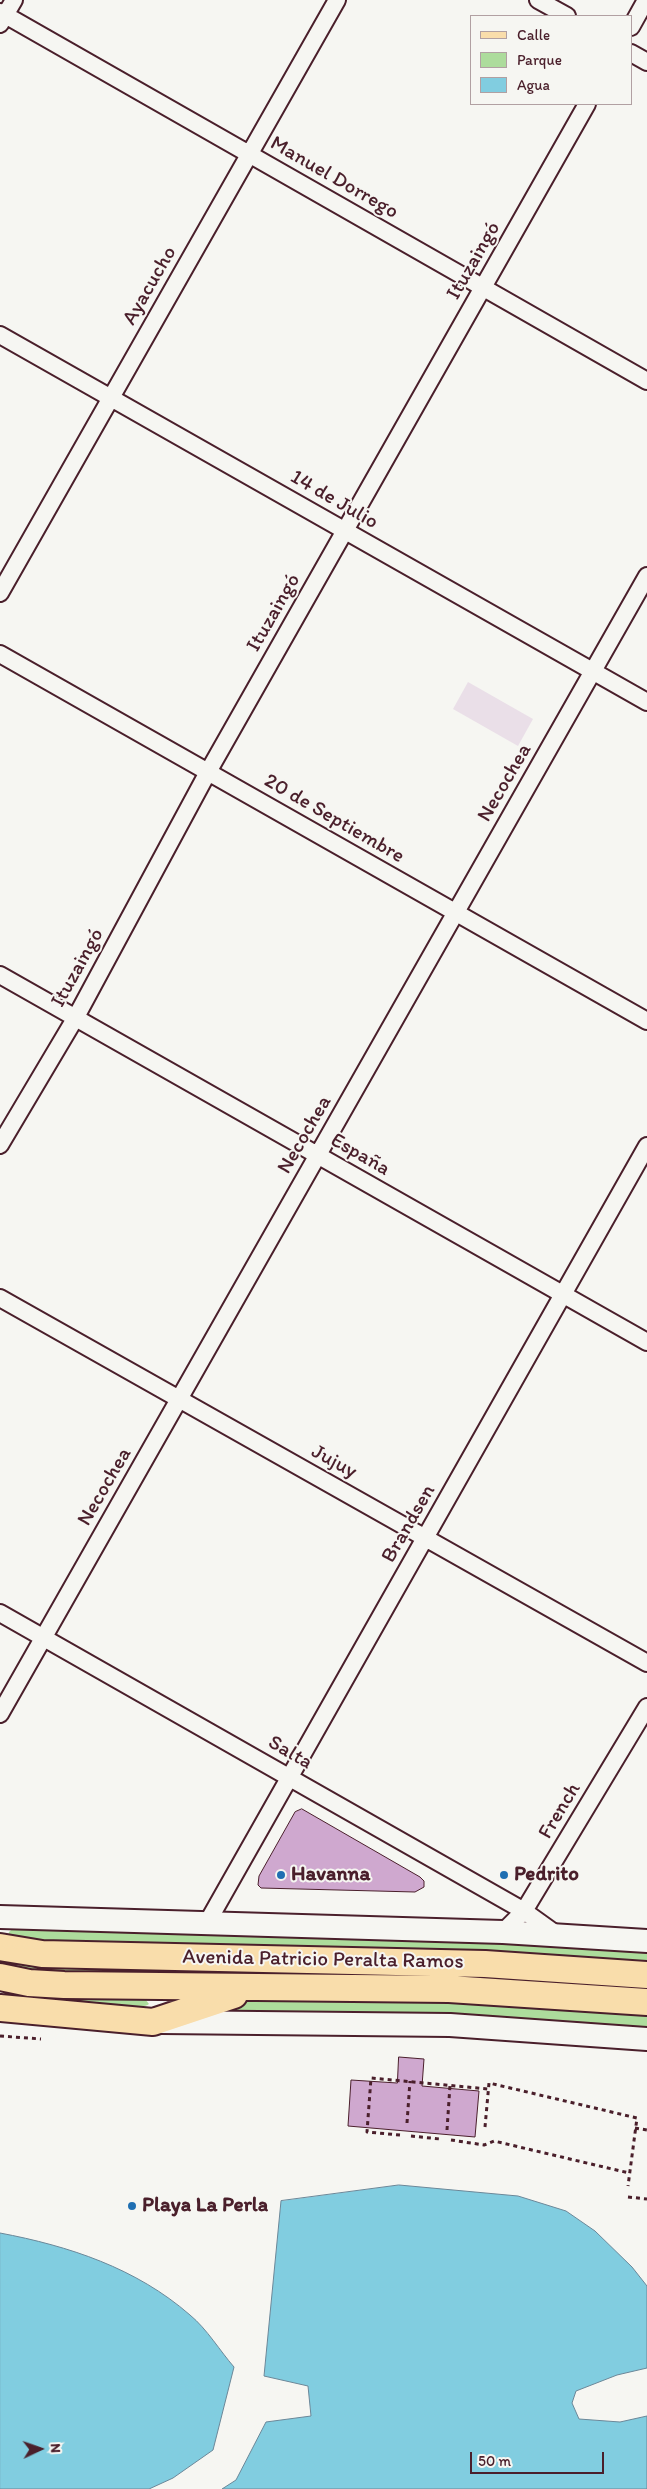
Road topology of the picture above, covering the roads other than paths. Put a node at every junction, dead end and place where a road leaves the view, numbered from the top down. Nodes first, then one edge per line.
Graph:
1 (14, 0) edge
2 (337, 0) edge
3 (538, 0) edge
4 (646, 0) edge
5 (565, 15) edge
6 (2, 17) edge
7 (632, 25) edge
8 (632, 54) edge
9 (647, 62) edge
10 (586, 105) edge
11 (249, 154) junction
12 (483, 287) junction
13 (0, 335) edge
14 (647, 381) edge
15 (111, 398) junction
16 (345, 531) junction
17 (647, 576) edge
18 (0, 593) edge
19 (0, 654) edge
20 (593, 672) junction
21 (647, 702) edge
22 (208, 772) junction
23 (456, 912) junction
24 (0, 975) edge
25 (76, 1017) junction
26 (647, 1021) edge
27 (0, 1145) edge
28 (647, 1146) edge
29 (318, 1156) junction
30 (563, 1294) junction
31 (0, 1298) edge
32 (647, 1342) edge
33 (179, 1399) junction
34 (425, 1538) junction
35 (0, 1613) edge
36 (44, 1638) junction
37 (647, 1663) edge
38 (647, 1707) edge
39 (0, 1714) edge
40 (290, 1777) junction
41 (524, 1911) junction
42 (0, 1917) edge
43 (208, 1922) junction
44 (503, 1932) junction
45 (556, 1934) junction
46 (647, 1941) edge
47 (0, 1947) edge
48 (647, 1975) edge
49 (0, 1977) edge
50 (254, 1989) junction
51 (647, 2002) edge
52 (4, 2006) edge
53 (153, 2022) junction
54 (647, 2038) edge

1 - 6 street
2 - 11 street, Ayacucho
3 - 5 street
4 - 7 street
6 - 11 street, Manuel Dorrego
8 - 9 street
10 - 12 street, Ituzaingó
11 - 12 street, Manuel Dorrego
11 - 15 street, Ayacucho
12 - 14 street, Manuel Dorrego
12 - 16 street, Ituzaingó
13 - 15 street, 14 de Julio
15 - 16 street, 14 de Julio
15 - 18 street, Ayacucho
16 - 20 street, 14 de Julio
16 - 22 street, Ituzaingó
17 - 20 street, Necochea
19 - 22 street, 20 de Septiembre
20 - 21 street, 14 de Julio
20 - 23 street, Necochea
22 - 23 street, 20 de Septiembre
22 - 25 street, Ituzaingó
23 - 26 street, 20 de Septiembre
23 - 29 street, Necochea
24 - 25 street, España
25 - 27 street, Ituzaingó
25 - 29 street, España
28 - 30 street, Brandsen
29 - 30 street, España
29 - 33 street, Necochea
30 - 32 street, España
30 - 34 street, Brandsen
31 - 33 street, Jujuy
33 - 34 street, Jujuy
33 - 36 street, Necochea
34 - 37 street, Jujuy
34 - 40 street, Brandsen
35 - 36 street, Salta
36 - 39 street, Necochea
36 - 40 street, Salta
38 - 41 street, French
40 - 41 street, Salta
40 - 43 street, Brandsen
41 - 44 street, French
41 - 45 street, Salta
42 - 43 main road, Avenida Patricio Peralta Ramos
43 - 44 main road, Avenida Patricio Peralta Ramos
44 - 45 main road, Avenida Patricio Peralta Ramos
45 - 46 main road, Avenida Patricio Peralta Ramos
47 - 48 main road, Avenida Patricio Peralta Ramos
49 - 50 main road, Avenida Patricio Peralta Ramos
50 - 51 main road, Avenida Patricio Peralta Ramos
50 - 53 main road
52 - 53 main road
53 - 54 main road

